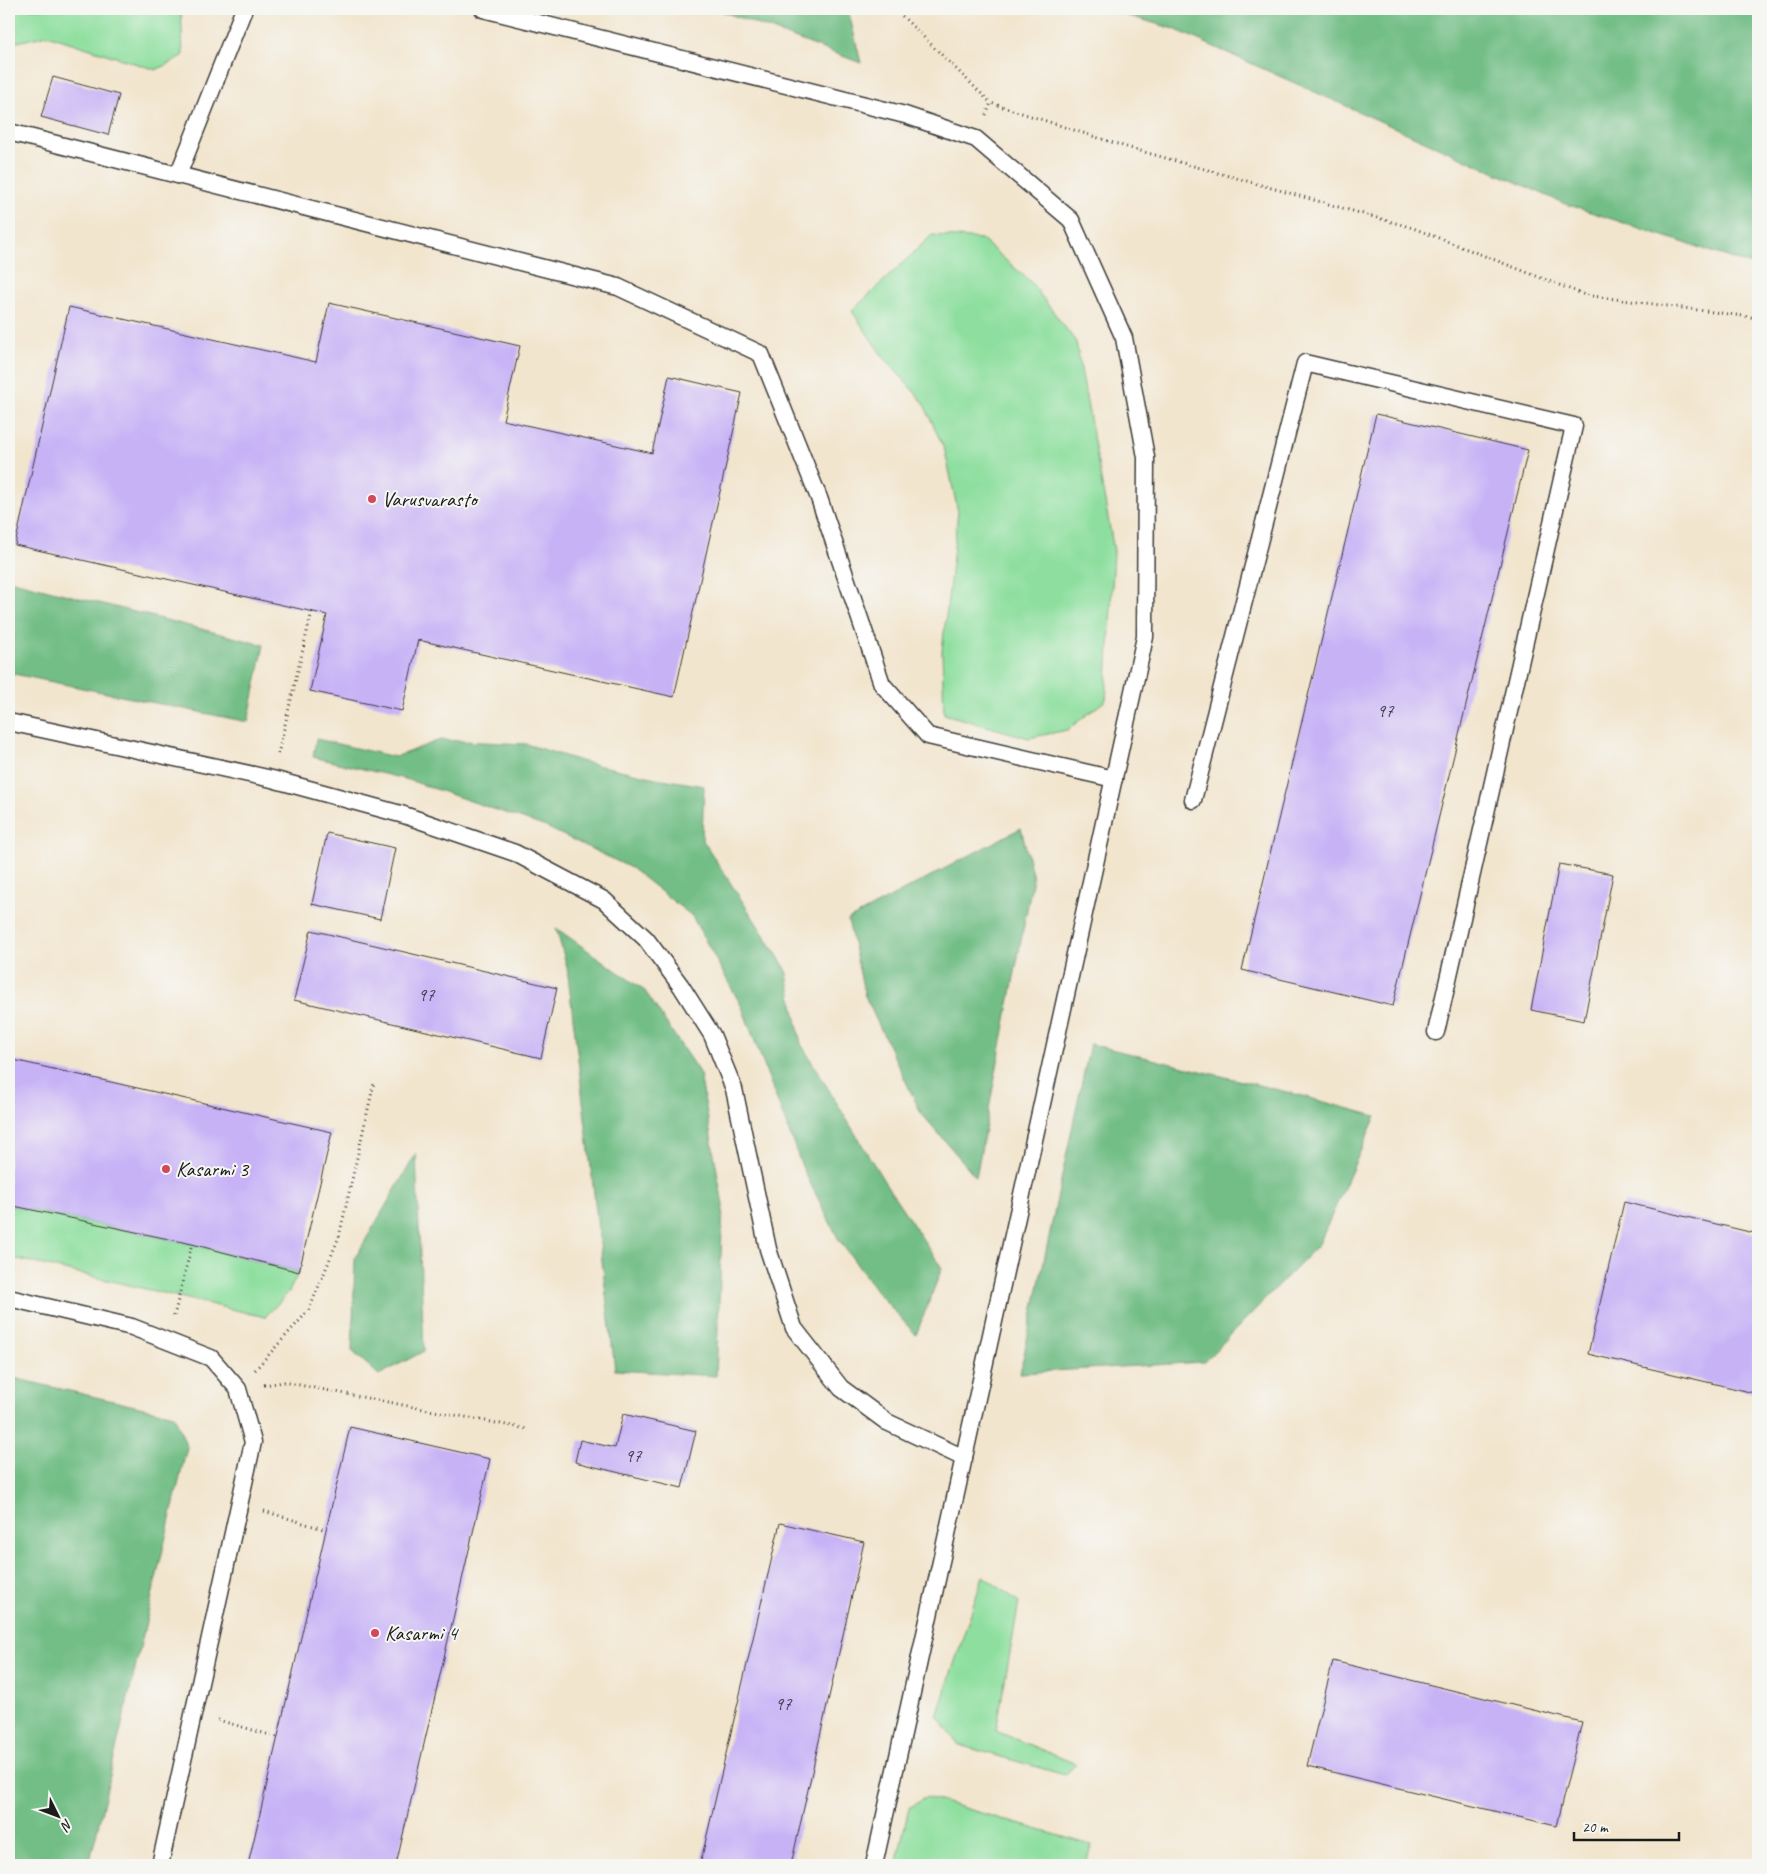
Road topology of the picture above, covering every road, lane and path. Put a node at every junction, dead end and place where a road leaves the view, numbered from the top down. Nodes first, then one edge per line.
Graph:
1 (244, 9) edge
2 (483, 9) edge
3 (895, 9) edge
4 (991, 103) junction
5 (9, 132) edge
6 (976, 139) junction
7 (178, 175) junction
8 (1758, 318) edge
9 (312, 612) dead end
10 (9, 722) edge
11 (272, 779) junction
12 (1114, 779) junction
13 (1193, 800) dead end
14 (1436, 1032) dead end
15 (374, 1083) dead end
16 (192, 1244) dead end
17 (9, 1298) edge
18 (168, 1341) junction
19 (238, 1389) junction
20 (526, 1429) dead end
21 (964, 1458) junction
22 (240, 1504) junction
23 (326, 1530) dead end
24 (193, 1713) junction
25 (277, 1738) dead end
26 (160, 1865) edge
27 (874, 1865) edge

1 - 7 lane
2 - 6 lane
3 - 4 path
4 - 6 path
4 - 8 path
5 - 7 lane
6 - 12 lane
7 - 12 lane
9 - 11 path
10 - 11 lane
11 - 21 lane
12 - 21 lane
13 - 14 lane
15 - 19 path
16 - 18 path
17 - 18 lane
18 - 19 lane
19 - 20 path
19 - 22 lane
21 - 27 lane
22 - 23 path
22 - 24 lane
24 - 25 path
24 - 26 lane

